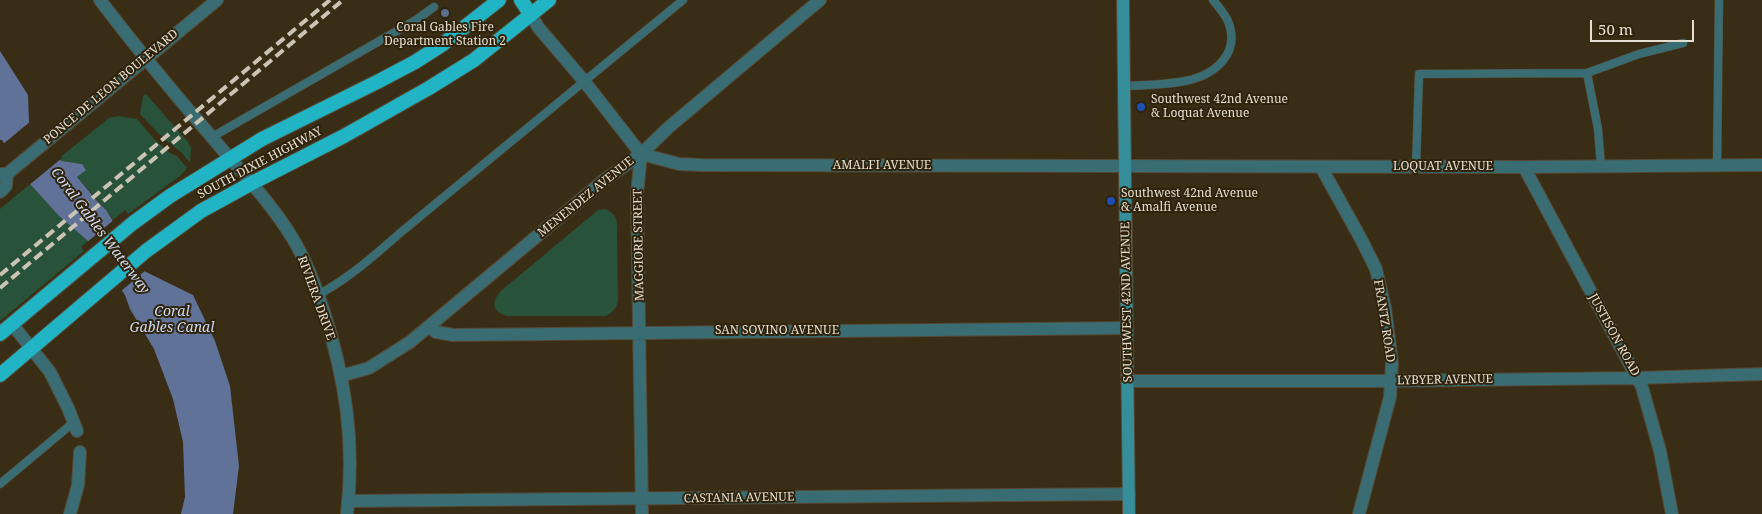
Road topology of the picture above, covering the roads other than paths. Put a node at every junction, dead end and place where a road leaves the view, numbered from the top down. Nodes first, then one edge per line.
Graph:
1 (100, 0) edge
2 (217, 0) edge
3 (499, 0) edge
4 (522, 0) edge
5 (549, 0) edge
6 (683, 0) edge
7 (820, 0) edge
8 (1123, 0) edge
9 (1213, 0) edge
10 (1718, 0) edge
11 (434, 7) dead end
12 (531, 15) junction
13 (1683, 43) dead end
14 (146, 58) junction
15 (1587, 73) junction
16 (584, 81) junction
17 (1124, 86) junction
18 (212, 137) junction
19 (641, 154) junction
20 (230, 158) junction
21 (1717, 165) junction
22 (1762, 165) edge
23 (1601, 166) junction
24 (1125, 167) junction
25 (1321, 167) junction
26 (1416, 167) junction
27 (1524, 167) junction
28 (3, 174) edge
29 (252, 183) junction
30 (0, 192) edge
31 (318, 295) junction
32 (12, 324) junction
33 (429, 327) junction
34 (1127, 328) junction
35 (640, 332) junction
36 (0, 334) edge
37 (32, 348) junction
38 (1762, 374) edge
39 (0, 375) edge
40 (341, 376) junction
41 (1637, 378) junction
42 (1392, 380) junction
43 (1128, 381) junction
44 (75, 427) joint
45 (80, 452) dead end
46 (0, 484) edge
47 (1129, 494) junction
48 (642, 499) junction
49 (348, 508) edge
50 (70, 514) edge
51 (642, 514) edge
52 (1129, 514) edge
53 (1359, 514) edge
54 (1672, 514) edge

1 - 14 street, RIVIERA DRIVE
2 - 14 street, PONCE DE LEON BOULEVARD
3 - 20 highway, SOUTH DIXIE HIGHWAY
4 - 12 highway
5 - 12 highway, SOUTH DIXIE HIGHWAY
6 - 16 lane
7 - 19 street, MENENDEZ AVENUE
8 - 17 main road, SOUTHWEST 42ND AVENUE
9 - 17 lane
10 - 21 lane
11 - 18 lane
12 - 16 street
12 - 29 highway, SOUTH DIXIE HIGHWAY
13 - 15 lane
14 - 18 street, RIVIERA DRIVE
14 - 28 street, PONCE DE LEON BOULEVARD
15 - 23 lane
15 - 26 lane
16 - 19 street
16 - 31 lane
17 - 24 main road, SOUTHWEST 42ND AVENUE
18 - 20 street, RIVIERA DRIVE
19 - 24 street, AMALFI AVENUE
19 - 33 street, MENENDEZ AVENUE
19 - 35 street, MAGGIORE STREET
20 - 29 street, RIVIERA DRIVE
20 - 32 highway, SOUTH DIXIE HIGHWAY
21 - 22 street, LOQUAT AVENUE
21 - 23 street, LOQUAT AVENUE
23 - 27 street, LOQUAT AVENUE
24 - 25 street, LOQUAT AVENUE
24 - 34 main road, SOUTHWEST 42ND AVENUE
25 - 26 street, LOQUAT AVENUE
25 - 42 street, FRANTZ ROAD
26 - 27 street, LOQUAT AVENUE
27 - 41 street, JUSTISON ROAD
28 - 30 street, PONCE DE LEON BOULEVARD
29 - 31 street, RIVIERA DRIVE
29 - 37 highway, SOUTH DIXIE HIGHWAY
31 - 40 street, RIVIERA DRIVE
32 - 36 highway, SOUTH DIXIE HIGHWAY
32 - 37 street
33 - 35 street, SAN SOVINO AVENUE
33 - 40 street, MENENDEZ AVENUE
34 - 35 street, SAN SOVINO AVENUE
34 - 43 main road, SOUTHWEST 42ND AVENUE
35 - 48 street, MAGGIORE STREET
37 - 39 highway, SOUTH DIXIE HIGHWAY
37 - 44 street
38 - 41 street, LYBYER AVENUE
40 - 49 street, RIVIERA DRIVE
41 - 42 street, LYBYER AVENUE
41 - 54 street, JUSTISON ROAD
42 - 43 street, LYBYER AVENUE
42 - 53 street, FRANTZ ROAD
43 - 47 main road, SOUTHWEST 42ND AVENUE
44 - 46 lane
45 - 50 street
47 - 48 street, CASTANIA AVENUE
47 - 52 main road, SOUTHWEST 42ND AVENUE
48 - 49 street, CASTANIA AVENUE
48 - 51 street, MAGGIORE STREET

